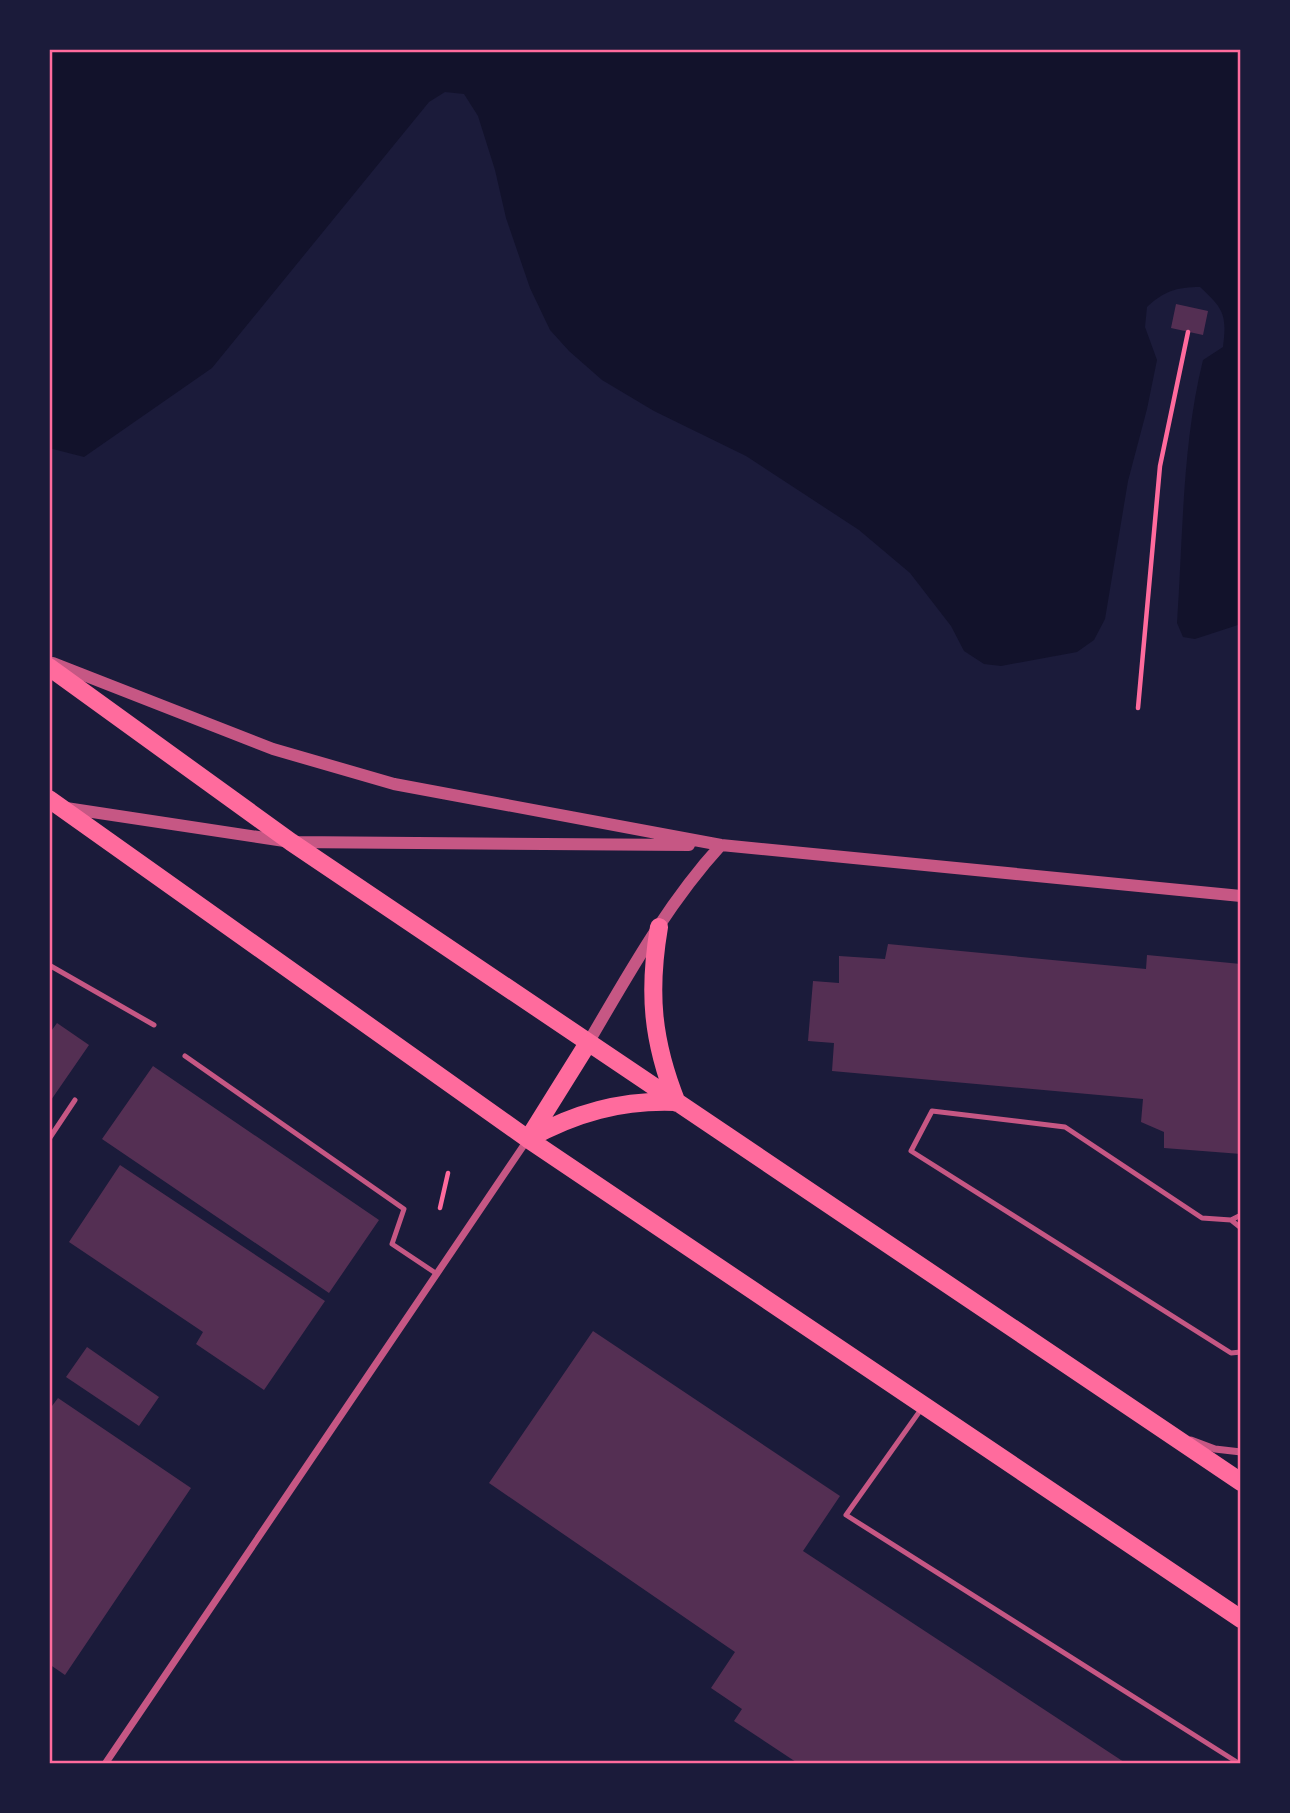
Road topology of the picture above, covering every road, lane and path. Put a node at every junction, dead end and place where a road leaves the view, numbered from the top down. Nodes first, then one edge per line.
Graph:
1 (1188, 332) dead end
2 (49, 664) edge
3 (1138, 708) dead end
4 (56, 803) edge
5 (291, 842) junction
6 (721, 845) junction
7 (1241, 896) edge
8 (659, 927) junction
9 (49, 965) edge
10 (154, 1025) dead end
11 (588, 1044) junction
12 (185, 1056) dead end
13 (75, 1100) dead end
14 (677, 1102) junction
15 (49, 1139) edge
16 (528, 1139) junction
17 (448, 1173) dead end
18 (440, 1208) dead end
19 (1241, 1216) edge
20 (1231, 1220) junction
21 (1241, 1228) edge
22 (437, 1274) junction
23 (1241, 1352) edge
24 (924, 1405) junction
25 (1165, 1431) junction
26 (1241, 1452) edge
27 (1241, 1482) edge
28 (1241, 1619) edge
29 (106, 1764) edge
30 (1240, 1764) edge

1 - 3 path
2 - 5 main road
2 - 6 street
4 - 5 street
4 - 16 main road
5 - 6 street
5 - 11 main road
6 - 7 street
6 - 8 street
8 - 11 street
8 - 14 main road
9 - 10 lane
11 - 14 main road
11 - 16 main road
12 - 22 lane
13 - 15 lane
14 - 16 main road
14 - 25 main road
16 - 22 street
16 - 24 main road
17 - 18 path
19 - 20 lane
20 - 21 lane
20 - 23 lane
22 - 29 street
24 - 28 main road
24 - 30 lane
25 - 26 street
25 - 27 main road

